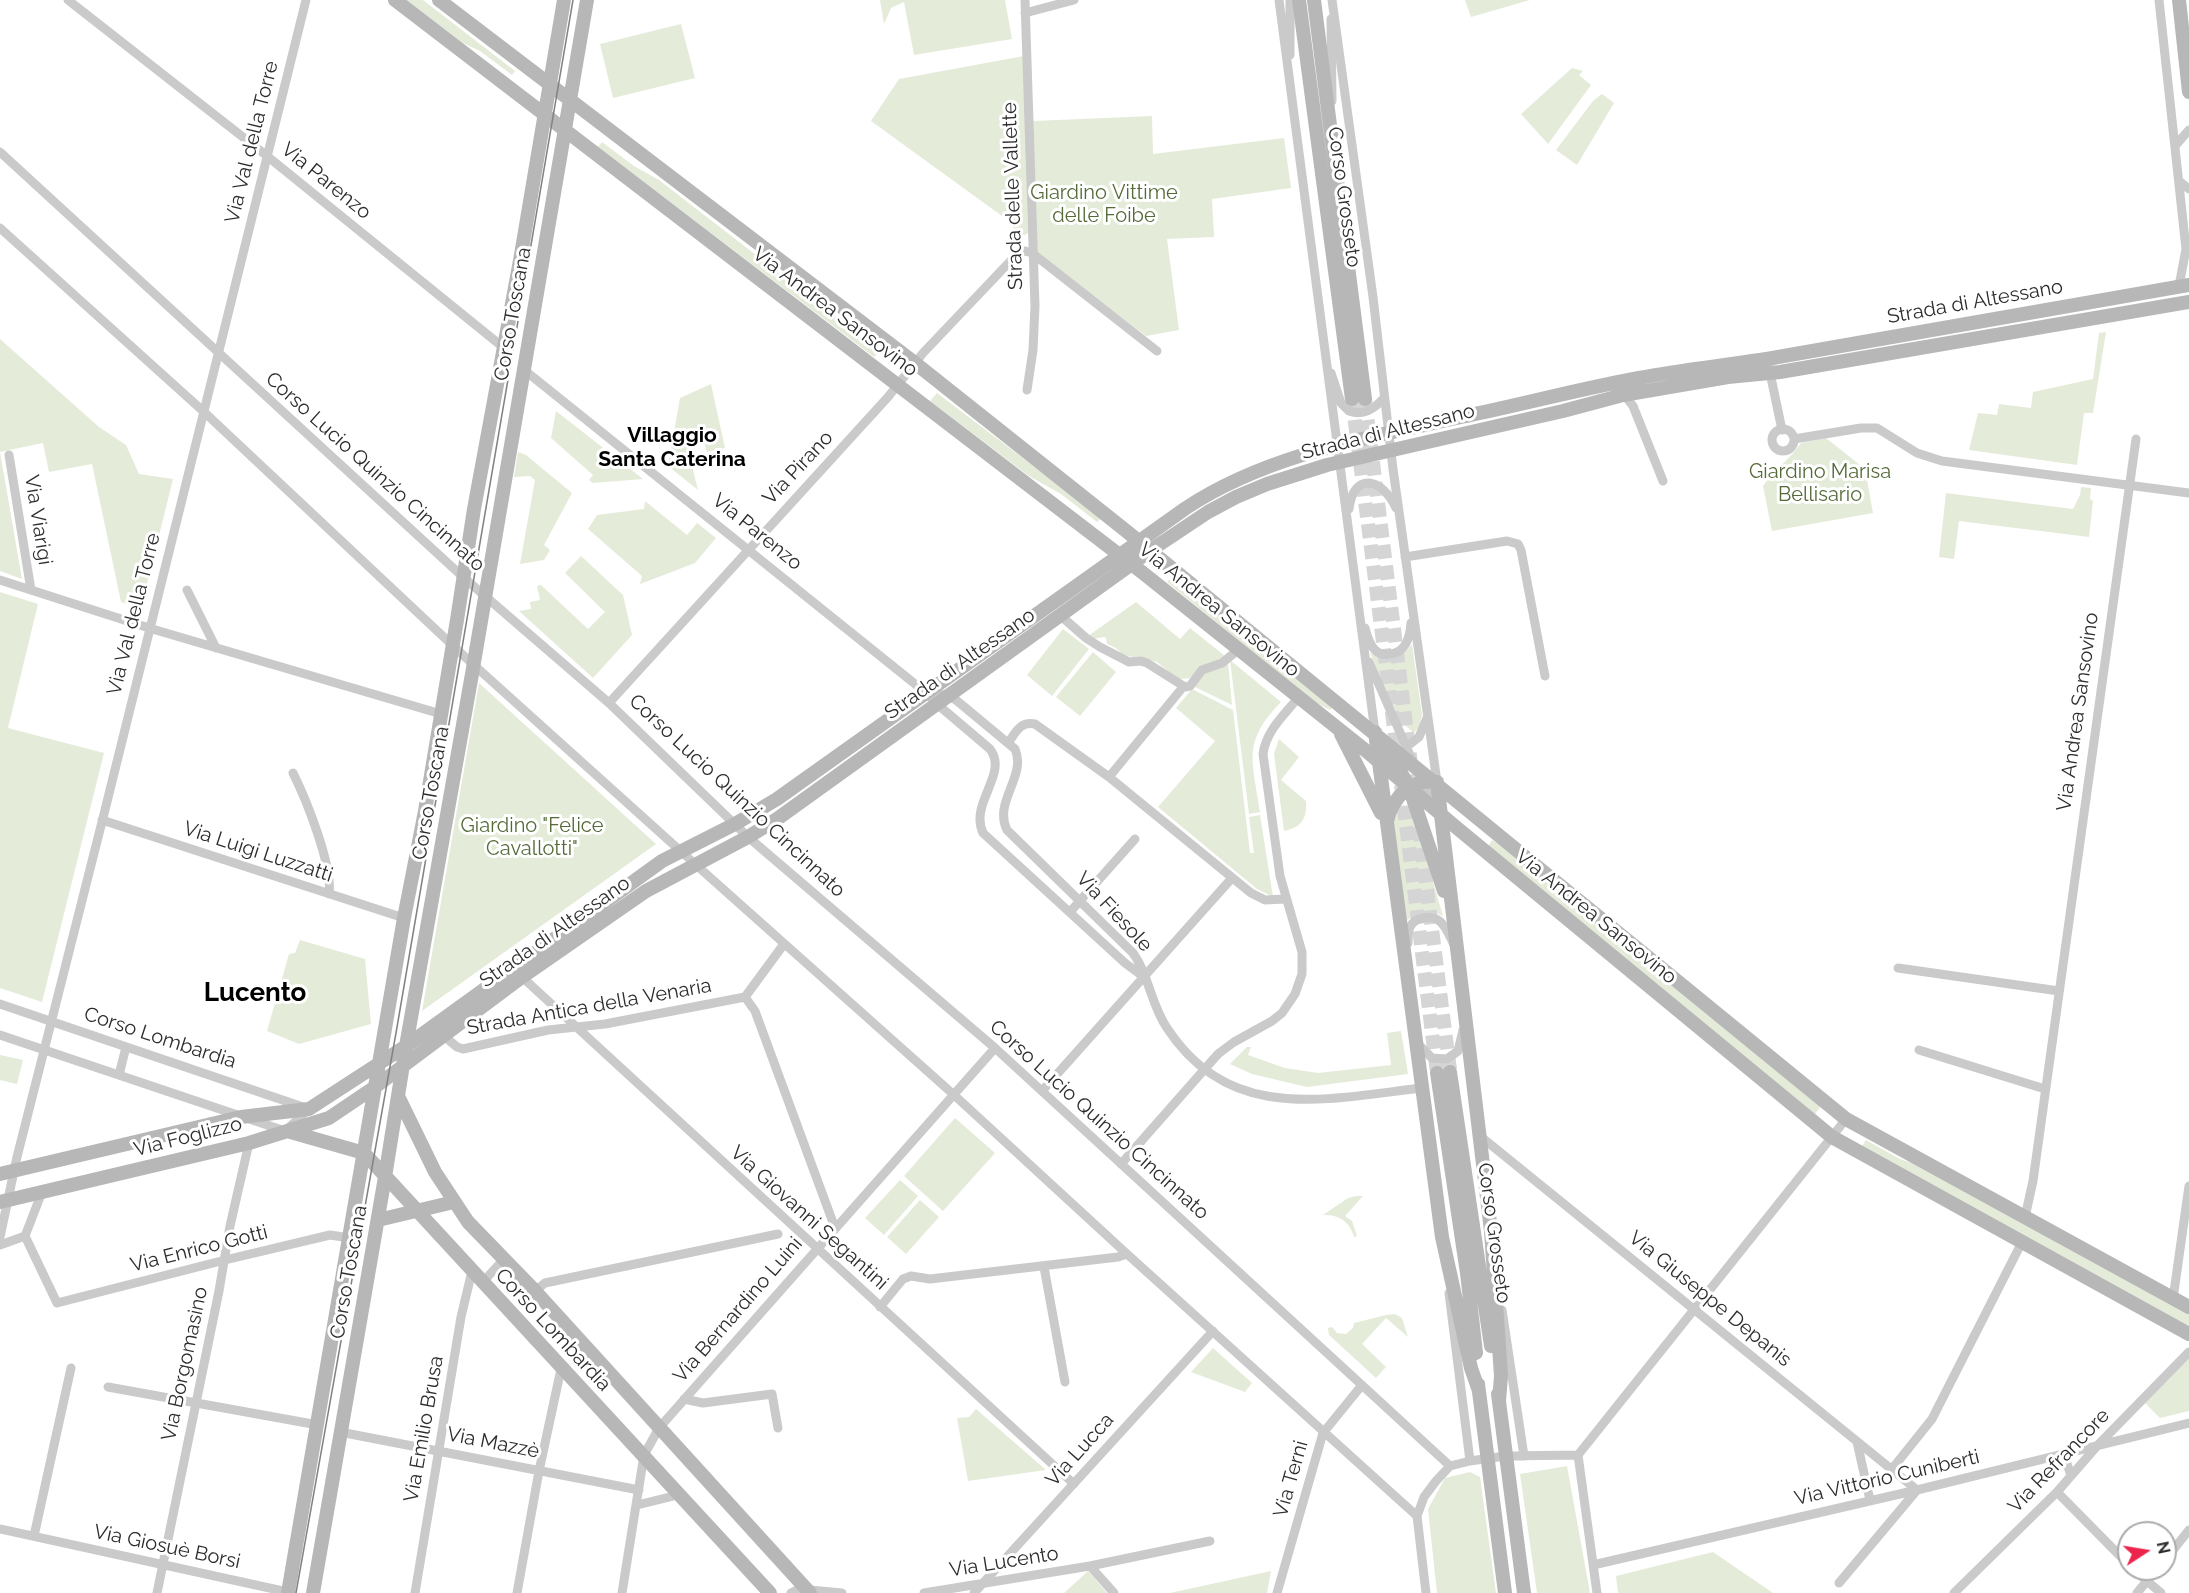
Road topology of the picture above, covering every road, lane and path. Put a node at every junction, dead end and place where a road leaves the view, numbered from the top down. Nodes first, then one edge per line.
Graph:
1 (68, 0) edge
2 (306, 0) edge
3 (395, 0) edge
4 (439, 0) edge
5 (564, 0) edge
6 (587, 0) edge
7 (1024, 0) edge
8 (1074, 0) edge
9 (1279, 0) edge
10 (1290, 0) edge
11 (1299, 0) edge
12 (1314, 0) edge
13 (1332, 0) edge
14 (2159, 0) edge
15 (2179, 0) edge
16 (1025, 13) junction
17 (1289, 75) junction
18 (548, 84) junction
19 (2169, 84) junction
20 (2189, 85) edge
21 (570, 99) junction
22 (543, 114) junction
23 (1331, 127) junction
24 (2189, 130) edge
25 (565, 131) junction
26 (2175, 146) junction
27 (0, 152) edge
28 (267, 156) junction
29 (2179, 181) junction
30 (2189, 189) edge
31 (0, 228) edge
32 (1032, 253) junction
33 (2184, 286) edge
34 (2189, 302) edge
35 (504, 348) junction
36 (1157, 351) dead end
37 (218, 353) junction
38 (1325, 356) junction
39 (915, 363) junction
40 (1769, 366) junction
41 (523, 369) junction
42 (898, 385) junction
43 (1620, 389) junction
44 (1027, 390) dead end
45 (1384, 398) junction
46 (203, 411) junction
47 (1782, 430) junction
48 (1388, 434) junction
49 (1794, 439) junction
50 (2136, 439) dead end
51 (1337, 446) junction
52 (1390, 450) junction
53 (9, 455) dead end
54 (1339, 462) junction
55 (1663, 481) dead end
56 (2130, 487) junction
57 (2189, 493) edge
58 (1400, 516) junction
59 (1347, 522) junction
60 (1139, 540) junction
61 (748, 549) junction
62 (1151, 550) junction
63 (1119, 555) junction
64 (1405, 557) junction
65 (1132, 564) junction
66 (463, 577) junction
67 (0, 580) edge
68 (31, 590) junction
69 (188, 590) dead end
70 (485, 596) junction
71 (1412, 609) junction
72 (1360, 614) junction
73 (1061, 616) junction
74 (149, 628) junction
75 (453, 645) junction
76 (216, 648) junction
77 (1363, 649) junction
78 (1238, 650) junction
79 (474, 664) junction
80 (1545, 676) dead end
81 (1183, 687) junction
82 (926, 692) junction
83 (949, 696) junction
84 (1298, 698) junction
85 (609, 703) junction
86 (937, 704) junction
87 (441, 714) junction
88 (1428, 716) junction
89 (1338, 729) junction
90 (1375, 732) junction
91 (1008, 743) junction
92 (1399, 752) junction
93 (1379, 762) junction
94 (293, 773) dead end
95 (1109, 777) junction
96 (1430, 782) junction
97 (1409, 787) junction
98 (1441, 815) junction
99 (102, 820) junction
100 (1386, 823) junction
101 (735, 824) junction
102 (748, 837) junction
103 (1135, 839) dead end
104 (681, 851) junction
105 (695, 864) junction
106 (1232, 878) junction
107 (329, 894) junction
108 (1285, 899) junction
109 (1081, 901) junction
110 (1070, 912) junction
111 (404, 918) junction
112 (1455, 925) junction
113 (784, 944) junction
114 (1458, 952) junction
115 (1406, 966) junction
116 (1898, 968) dead end
117 (522, 977) junction
118 (1145, 978) junction
119 (2059, 991) junction
120 (745, 997) junction
121 (0, 1004) edge
122 (412, 1011) junction
123 (1466, 1016) junction
124 (52, 1022) junction
125 (436, 1023) junction
126 (573, 1027) junction
127 (0, 1035) edge
128 (444, 1036) junction
129 (1416, 1041) junction
130 (406, 1046) junction
131 (126, 1047) junction
132 (994, 1048) junction
133 (44, 1050) junction
134 (1919, 1050) dead end
135 (379, 1064) junction
136 (402, 1067) junction
137 (1205, 1070) junction
138 (119, 1075) junction
139 (387, 1078) junction
140 (375, 1087) junction
141 (1422, 1088) junction
142 (2046, 1089) junction
143 (1042, 1091) junction
144 (953, 1094) junction
145 (398, 1096) junction
146 (208, 1106) junction
147 (309, 1108) junction
148 (241, 1117) junction
149 (1846, 1119) junction
150 (207, 1125) junction
151 (285, 1131) junction
152 (1480, 1136) junction
153 (1832, 1137) junction
154 (249, 1143) junction
155 (364, 1153) junction
156 (1121, 1164) junction
157 (7, 1173) edge
158 (385, 1177) junction
159 (2189, 1186) edge
160 (42, 1192) junction
161 (4, 1201) edge
162 (454, 1202) junction
163 (417, 1212) junction
164 (2025, 1217) junction
165 (378, 1220) junction
166 (835, 1228) junction
167 (1491, 1231) junction
168 (778, 1234) dead end
169 (25, 1236) junction
170 (0, 1237) edge
171 (1442, 1237) junction
172 (350, 1238) junction
173 (2022, 1242) junction
174 (0, 1245) edge
175 (816, 1249) junction
176 (1126, 1254) junction
177 (504, 1259) junction
178 (225, 1260) junction
179 (1044, 1267) junction
180 (472, 1272) junction
181 (482, 1283) junction
182 (535, 1291) junction
183 (2174, 1299) junction
184 (880, 1307) junction
185 (2189, 1307) edge
186 (1694, 1310) junction
187 (1213, 1331) junction
188 (2189, 1334) edge
189 (2189, 1352) edge
190 (71, 1368) dead end
191 (561, 1369) junction
192 (1065, 1382) dead end
193 (1362, 1385) junction
194 (108, 1387) dead end
195 (1479, 1391) junction
196 (684, 1399) junction
197 (1499, 1401) junction
198 (195, 1404) junction
199 (2189, 1423) edge
200 (318, 1425) junction
201 (659, 1428) junction
202 (778, 1428) dead end
203 (340, 1432) junction
204 (1323, 1433) junction
205 (1857, 1442) junction
206 (2097, 1446) junction
207 (438, 1451) junction
208 (2064, 1454) junction
209 (644, 1455) junction
210 (1578, 1455) junction
211 (1505, 1456) junction
212 (1524, 1456) junction
213 (1487, 1458) junction
214 (1470, 1461) junction
215 (1450, 1466) junction
216 (1892, 1469) junction
217 (539, 1471) junction
218 (2071, 1476) junction
219 (1074, 1484) junction
220 (639, 1490) junction
221 (1917, 1490) junction
222 (2057, 1492) junction
223 (678, 1495) junction
224 (1870, 1500) junction
225 (637, 1505) junction
226 (1417, 1516) junction
227 (0, 1529) edge
228 (2188, 1533) edge
229 (34, 1536) junction
230 (1210, 1541) dead end
231 (2177, 1546) edge
232 (2117, 1553) edge
233 (163, 1564) junction
234 (1593, 1565) junction
235 (1090, 1566) junction
236 (2147, 1581) joint
237 (1839, 1583) dead end
238 (982, 1584) junction
239 (809, 1591) edge
240 (157, 1593) edge
241 (290, 1593) edge
242 (313, 1593) edge
243 (415, 1593) edge
244 (517, 1593) edge
245 (622, 1593) edge
246 (770, 1593) edge
247 (790, 1593) edge
248 (842, 1593) edge
249 (924, 1593) edge
250 (974, 1593) edge
251 (1114, 1593) edge
252 (1277, 1593) edge
253 (1426, 1593) edge
254 (1505, 1593) edge
255 (1524, 1593) edge
256 (1597, 1593) edge
257 (1954, 1593) edge
258 (2137, 1593) edge
259 (2161, 1593) edge

1 - 28 street, Via Parenzo
2 - 28 street, Via Val della Torre
3 - 22 street, Via Andrea Sansovino
4 - 18 street, Via Andrea Sansovino
5 - 18 street, Corso Toscana
6 - 21 street, Corso Toscana
7 - 16 street, Strada delle Vallette
8 - 16 street
9 - 17 street, Corso Grosseto
10 - 17 street, Corso Grosseto
11 - 23 street, Corso Grosseto
12 - 23 street, Corso Grosseto
13 - 23 street, Corso Grosseto
13 - 45 street, Corso Grosseto
14 - 19 street
15 - 20 street
16 - 32 street, Strada delle Vallette
17 - 38 street, Corso Grosseto
18 - 21 street, Via Andrea Sansovino
18 - 22 street, Corso Toscana
19 - 20 street
19 - 26 street
21 - 25 street, Corso Toscana
21 - 39 street, Via Andrea Sansovino
22 - 25 street, Via Andrea Sansovino
22 - 35 street, Corso Toscana
24 - 26 street
25 - 41 street, Corso Toscana
25 - 42 street, Via Andrea Sansovino
26 - 29 street
27 - 37 street, Corso Lucio Quinzio Cincinnato
28 - 35 street, Via Parenzo
28 - 37 street, Via Val della Torre
29 - 30 street
29 - 33 street
31 - 46 street
32 - 36 street
32 - 39 street, Via Pirano
32 - 44 street, Strada delle Vallette
33 - 40 street, Strada di Altessano
34 - 40 street, Strada di Altessano
35 - 66 street, Corso Toscana
37 - 46 street, Via Val della Torre
37 - 66 street, Corso Lucio Quinzio Cincinnato
38 - 45 street, Corso Grosseto
38 - 51 street, Corso Grosseto
39 - 42 street, Via Pirano
39 - 60 street, Via Andrea Sansovino
40 - 43 street, Strada di Altessano
40 - 47 street
41 - 61 street, Via Parenzo
41 - 70 street, Corso Toscana
42 - 61 street, Via Pirano
42 - 63 street, Via Andrea Sansovino
43 - 48 street, Strada di Altessano
43 - 52 street, Strada di Altessano
43 - 55 street
45 - 48 street, Corso Grosseto
46 - 74 street, Via Val della Torre
46 - 75 street
47 - 49 street
47 - 49 street
48 - 51 street, Strada di Altessano
48 - 52 street, Corso Grosseto
49 - 56 street
50 - 56 street, Via Andrea Sansovino
51 - 54 street, Corso Grosseto
51 - 60 street, Strada di Altessano
52 - 54 street, Strada di Altessano
52 - 58 street, Corso Grosseto
53 - 68 street, Via Viarigi
54 - 59 street, Corso Grosseto
54 - 62 street, Strada di Altessano
56 - 57 street
56 - 119 street, Via Andrea Sansovino
58 - 59 street, Corso Grosseto
58 - 64 street, Corso Grosseto
59 - 72 street, Corso Grosseto
60 - 62 street, Via Andrea Sansovino
60 - 63 street, Strada di Altessano
61 - 82 street, Via Parenzo
61 - 85 street, Via Pirano
62 - 65 street, Strada di Altessano
62 - 90 street, Via Andrea Sansovino
63 - 65 street, Via Andrea Sansovino
63 - 82 street, Strada di Altessano
64 - 71 street, Corso Grosseto
64 - 80 street
65 - 73 street, Strada di Altessano
65 - 78 street, Via Andrea Sansovino
66 - 70 street, Corso Lucio Quinzio Cincinnato
66 - 75 street, Corso Toscana
67 - 68 street, Corso Toscana
68 - 74 street, Corso Toscana
69 - 76 street
70 - 79 street, Corso Toscana
70 - 85 street, Corso Lucio Quinzio Cincinnato
71 - 72 street, Corso Grosseto
71 - 88 street, Corso Grosseto
72 - 77 street, Corso Grosseto
73 - 81 street
73 - 83 street, Strada di Altessano
74 - 76 street, Corso Toscana
74 - 99 street, Via Val della Torre
75 - 79 street
75 - 87 street, Corso Toscana
76 - 87 street, Corso Toscana
77 - 90 street, Corso Grosseto
77 - 92 street, Corso Grosseto
78 - 81 street
78 - 84 street, Via Andrea Sansovino
79 - 104 street
79 - 122 street, Corso Toscana
81 - 95 street
82 - 83 street
82 - 86 street, Via Parenzo
82 - 101 street, Strada di Altessano
83 - 86 street, Strada di Altessano
83 - 91 street
84 - 89 street, Via Andrea Sansovino
84 - 108 street
85 - 101 street, Corso Lucio Quinzio Cincinnato
86 - 102 street, Strada di Altessano
86 - 110 street, Via Fiesole
87 - 111 street, Corso Toscana
88 - 92 street
88 - 96 street, Corso Grosseto
89 - 93 street, Via Andrea Sansovino
89 - 100 street
90 - 92 street, Via Andrea Sansovino
90 - 93 street, Corso Grosseto
91 - 95 street
91 - 109 street, Via Fiesole
92 - 93 street
92 - 96 street, Via Andrea Sansovino
92 - 97 street
93 - 97 street, Via Andrea Sansovino
93 - 100 street, Corso Grosseto
94 - 107 street
95 - 106 street
96 - 97 street
96 - 98 street, Corso Grosseto
96 - 149 street, Via Andrea Sansovino
97 - 98 street, Via Andrea Sansovino
97 - 100 street
97 - 112 street
98 - 112 street, Corso Grosseto
98 - 153 street, Via Andrea Sansovino
99 - 107 street, Via Luigi Luzzatti
99 - 124 street, Via Val della Torre
100 - 115 street, Corso Grosseto
101 - 102 street, Corso Lucio Quinzio Cincinnato
101 - 104 street, Strada di Altessano
102 - 105 street, Strada di Altessano
102 - 132 street, Corso Lucio Quinzio Cincinnato
103 - 109 street
104 - 105 street
104 - 125 street, Strada di Altessano
105 - 113 street
105 - 117 street, Strada di Altessano
106 - 108 street
106 - 118 street
107 - 111 street, Via Luigi Luzzatti
108 - 137 street
109 - 110 street
109 - 118 street, Via Fiesole
110 - 118 street, Via Fiesole
111 - 135 street, Corso Toscana
112 - 114 street, Corso Grosseto
113 - 120 street
113 - 144 street
114 - 115 street, Corso Grosseto
114 - 123 street, Corso Grosseto
115 - 129 street, Corso Grosseto
116 - 119 street
117 - 126 street, Via Giovanni Segantini
117 - 128 street, Strada di Altessano
118 - 137 street
118 - 143 street
119 - 142 street, Via Andrea Sansovino
120 - 126 street, Strada Antica della Venaria
120 - 166 street
121 - 124 street, Corso Lombardia
122 - 125 street
122 - 130 street, Corso Toscana
123 - 129 street, Corso Grosseto
123 - 152 street, Corso Grosseto
124 - 131 street, Corso Lombardia
124 - 133 street, Via Val della Torre
125 - 130 street, Strada di Altessano
126 - 128 street, Strada Antica della Venaria
126 - 175 street, Via Giovanni Segantini
127 - 133 street
128 - 136 street, Strada di Altessano
129 - 141 street, Corso Grosseto
130 - 135 street, Strada di Altessano
130 - 136 street, Corso Toscana
131 - 138 street
131 - 147 street, Corso Lombardia
132 - 143 street, Corso Lucio Quinzio Cincinnato
132 - 144 street, Via Bernardino Luini
133 - 138 street
133 - 157 street, Via Val della Torre
134 - 142 street
135 - 139 street, Corso Lombardia
135 - 140 street, Corso Toscana
135 - 147 street, Via Foglizzo
136 - 139 street, Strada di Altessano
136 - 145 street, Corso Toscana
137 - 141 street
137 - 156 street
138 - 146 street
139 - 140 street, Strada di Altessano
139 - 145 street, Corso Lombardia
140 - 151 street, Via Foglizzo
140 - 155 street, Corso Toscana
141 - 171 street, Corso Grosseto
142 - 164 street, Via Andrea Sansovino
143 - 156 street, Corso Lucio Quinzio Cincinnato
144 - 166 street, Via Bernardino Luini
144 - 176 street
145 - 158 street, Corso Toscana
145 - 162 street, Corso Lombardia
146 - 148 street
146 - 150 street, Via Foglizzo
147 - 148 street, Via Foglizzo
147 - 151 street
148 - 150 street, Via Foglizzo
148 - 151 street
149 - 153 street
149 - 164 street, Via Andrea Sansovino
150 - 157 street, Via Foglizzo
151 - 154 street, Via Foglizzo
151 - 155 street
152 - 167 street, Corso Grosseto
152 - 186 street, Via Giuseppe Depanis
153 - 173 street, Via Andrea Sansovino
153 - 186 street
154 - 160 street, Via Foglizzo
154 - 178 street, Via Borgomasino
155 - 158 street, Corso Lombardia
155 - 172 street, Corso Toscana
156 - 193 street, Corso Lucio Quinzio Cincinnato
157 - 161 street, Via Val della Torre
158 - 163 street, Corso Lombardia
158 - 165 street, Corso Toscana
159 - 183 street
160 - 161 street, Via Foglizzo
160 - 169 street
161 - 170 street, Via Val della Torre
162 - 163 street
162 - 177 street, Corso Lombardia
163 - 165 street
163 - 180 street, Corso Lombardia
164 - 183 street, Via Andrea Sansovino
165 - 203 street, Corso Toscana
166 - 175 street, Via Bernardino Luini
167 - 197 street, Corso Grosseto
167 - 212 street, Corso Grosseto
168 - 182 street, Corso Lombardia
169 - 174 street
169 - 178 street, Via Enrico Gotti
171 - 195 street, Corso Grosseto
171 - 214 street, Corso Grosseto
172 - 178 street, Via Enrico Gotti
172 - 200 street, Corso Toscana
173 - 188 street, Via Andrea Sansovino
173 - 216 street
175 - 184 street, Via Giovanni Segantini
175 - 196 street, Via Bernardino Luini
176 - 179 street
176 - 187 street
177 - 181 street
177 - 182 street, Corso Lombardia
178 - 198 street, Via Borgomasino
179 - 184 street
179 - 192 street
180 - 181 street, Corso Lombardia
180 - 207 street, Via Emilio Brusa
181 - 191 street, Corso Lombardia
182 - 201 street, Corso Lombardia
183 - 185 street, Via Andrea Sansovino
184 - 219 street, Via Giovanni Segantini
186 - 205 street, Via Giuseppe Depanis
186 - 210 street
187 - 204 street
187 - 219 street, Via Lucca
189 - 206 street, Via Refrancore
190 - 229 street
191 - 209 street, Corso Lombardia
191 - 217 street
193 - 204 street, Via Terni
193 - 215 street, Corso Lucio Quinzio Cincinnato
194 - 198 street
195 - 197 street, Corso Grosseto
195 - 213 street, Corso Grosseto
196 - 201 street, Via Bernardino Luini
196 - 202 street
197 - 211 street, Corso Grosseto
198 - 200 street
198 - 233 street, Via Borgomasino
199 - 206 street, Via Vittorio Cuniberti
200 - 241 street, Corso Toscana
201 - 209 street, Via Bernardino Luini
201 - 239 street, Corso Lombardia
203 - 207 street, Via Mazzè
203 - 242 street, Corso Toscana
204 - 226 street
204 - 252 street, Via Terni
205 - 216 street, Via Giuseppe Depanis
205 - 224 street
206 - 208 street, Via Vittorio Cuniberti
206 - 218 street, Via Refrancore
207 - 217 street, Via Mazzè
207 - 243 street, Via Emilio Brusa
208 - 218 street
208 - 221 street, Via Vittorio Cuniberti
209 - 220 street, Via Bernardino Luini
209 - 223 street, Corso Lombardia
210 - 212 street
210 - 234 street
211 - 212 street
211 - 213 street
211 - 255 street, Corso Grosseto
213 - 214 street
213 - 254 street, Corso Grosseto
214 - 215 street
215 - 226 street
216 - 221 street, Via Giuseppe Depanis
217 - 220 street, Via Mazzè
217 - 244 street
218 - 222 street, Via Refrancore
219 - 238 street, Via Lucca
220 - 225 street, Via Bernardino Luini
221 - 224 street, Via Vittorio Cuniberti
221 - 237 street
222 - 232 street
222 - 257 street, Via Refrancore
223 - 225 street
223 - 246 street, Corso Lombardia
224 - 234 street, Via Vittorio Cuniberti
225 - 245 street, Via Bernardino Luini
226 - 253 street
227 - 229 street, Via Giosuè Borsi
228 - 231 street
229 - 233 street, Via Giosuè Borsi
230 - 235 street, Via Lucento
233 - 240 street, Via Borgomasino
233 - 241 street, Via Giosuè Borsi
234 - 256 street
235 - 238 street, Via Lucento
235 - 251 street
236 - 258 street
236 - 259 street
238 - 249 street, Via Lucento
238 - 250 street, Via Lucca
239 - 247 street
239 - 248 street

